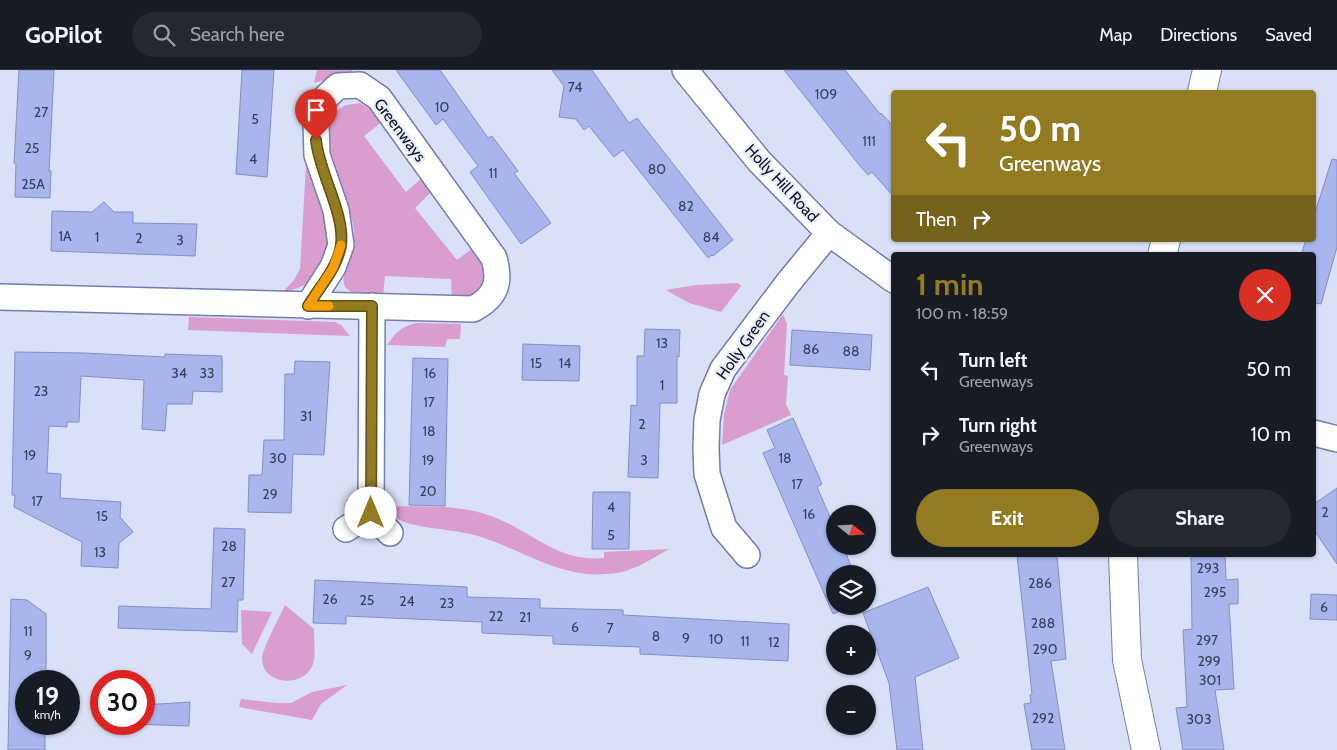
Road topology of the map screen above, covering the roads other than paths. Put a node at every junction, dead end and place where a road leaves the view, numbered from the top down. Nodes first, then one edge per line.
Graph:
1 (685, 70) edge
2 (1207, 70) edge
3 (1202, 90) edge
4 (829, 233) junction
5 (891, 278) edge
6 (0, 297) edge
7 (308, 306) junction
8 (372, 306) junction
9 (1316, 434) edge
10 (1337, 439) edge
11 (371, 513) junction
12 (346, 529) dead end
13 (390, 533) dead end
14 (747, 555) dead end
15 (1123, 557) edge
16 (1146, 750) edge

1 - 4 street, Holly Hill Road
2 - 3 street
4 - 5 street, Holly Hill Road
4 - 14 street, Holly Green
6 - 7 street, Greenways
7 - 8 street, Greenways
7 - 8 street, Greenways
8 - 11 street
9 - 10 street
11 - 12 street
11 - 13 street
15 - 16 street

